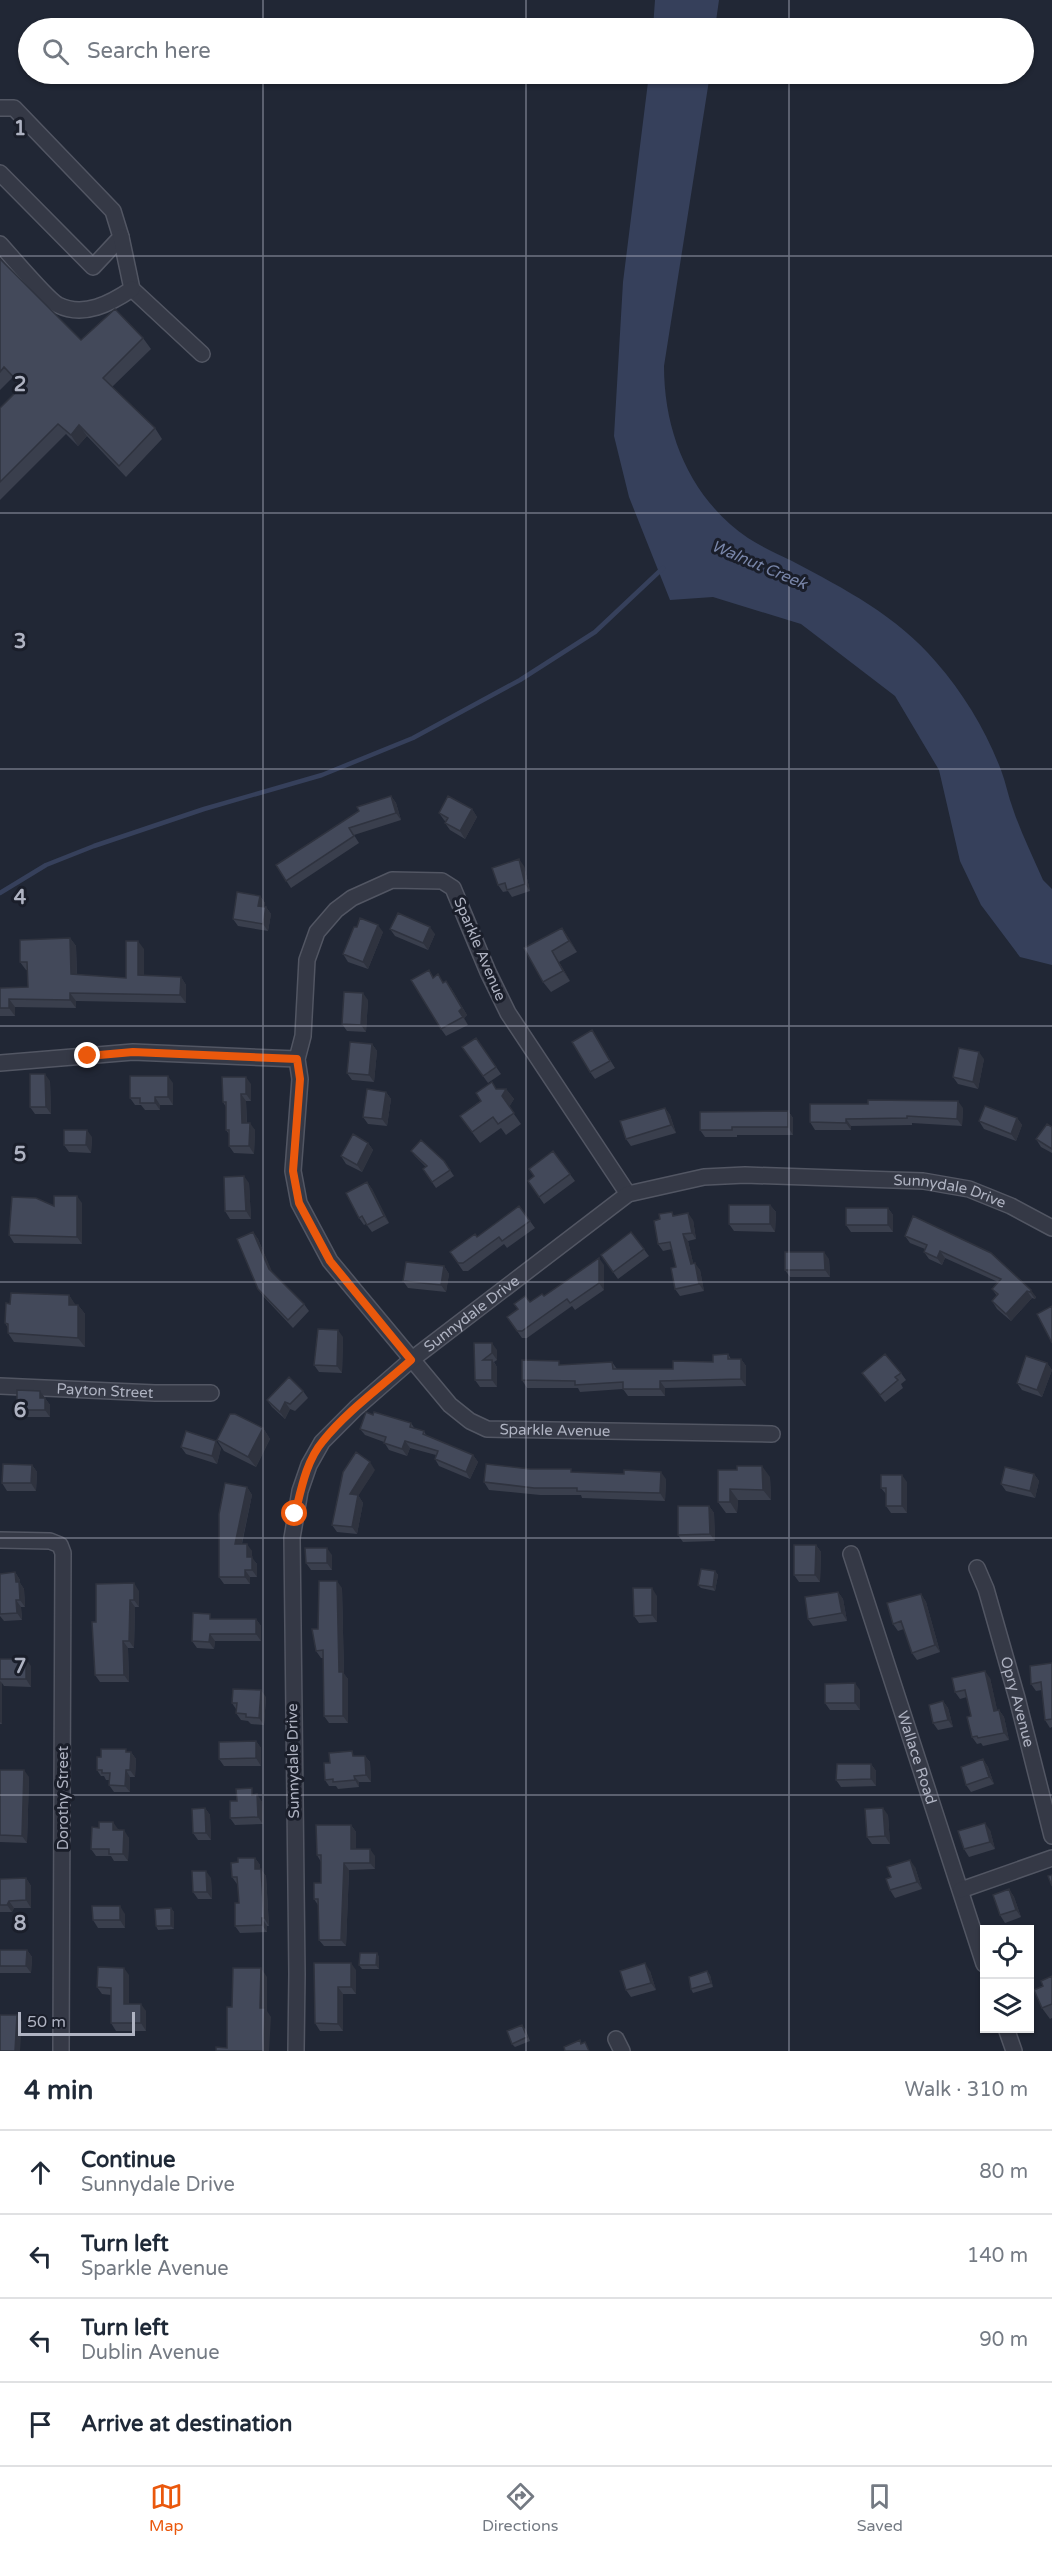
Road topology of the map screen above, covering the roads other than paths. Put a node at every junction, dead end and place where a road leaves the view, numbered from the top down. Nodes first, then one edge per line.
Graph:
1 (0, 108) edge
2 (0, 173) edge
3 (120, 237) junction
4 (0, 244) edge
5 (132, 289) junction
6 (202, 354) dead end
7 (297, 1059) junction
8 (0, 1063) edge
9 (628, 1194) junction
10 (1052, 1228) edge
11 (411, 1360) junction
12 (0, 1386) edge
13 (211, 1393) dead end
14 (772, 1434) dead end
15 (0, 1540) edge
16 (851, 1554) dead end
17 (976, 1568) dead end
18 (1052, 1836) edge
19 (1052, 1858) edge
20 (961, 1890) junction
21 (980, 1951) edge
22 (1008, 2033) edge
23 (61, 2051) edge
24 (296, 2051) edge
25 (1014, 2051) edge

1 - 3 street
2 - 3 street
3 - 5 street
4 - 5 street
5 - 6 street
7 - 8 street
7 - 9 street, Sparkle Avenue
7 - 11 street, Sparkle Avenue
9 - 10 street, Sunnydale Drive
9 - 11 street, Sunnydale Drive
11 - 14 street, Sparkle Avenue
11 - 24 street, Sunnydale Drive
12 - 13 street, Payton Street
15 - 23 street, Dorothy Street
16 - 20 street, Wallace Road
17 - 18 street, Opry Avenue
19 - 20 street
20 - 21 street, Wallace Road
22 - 25 street

